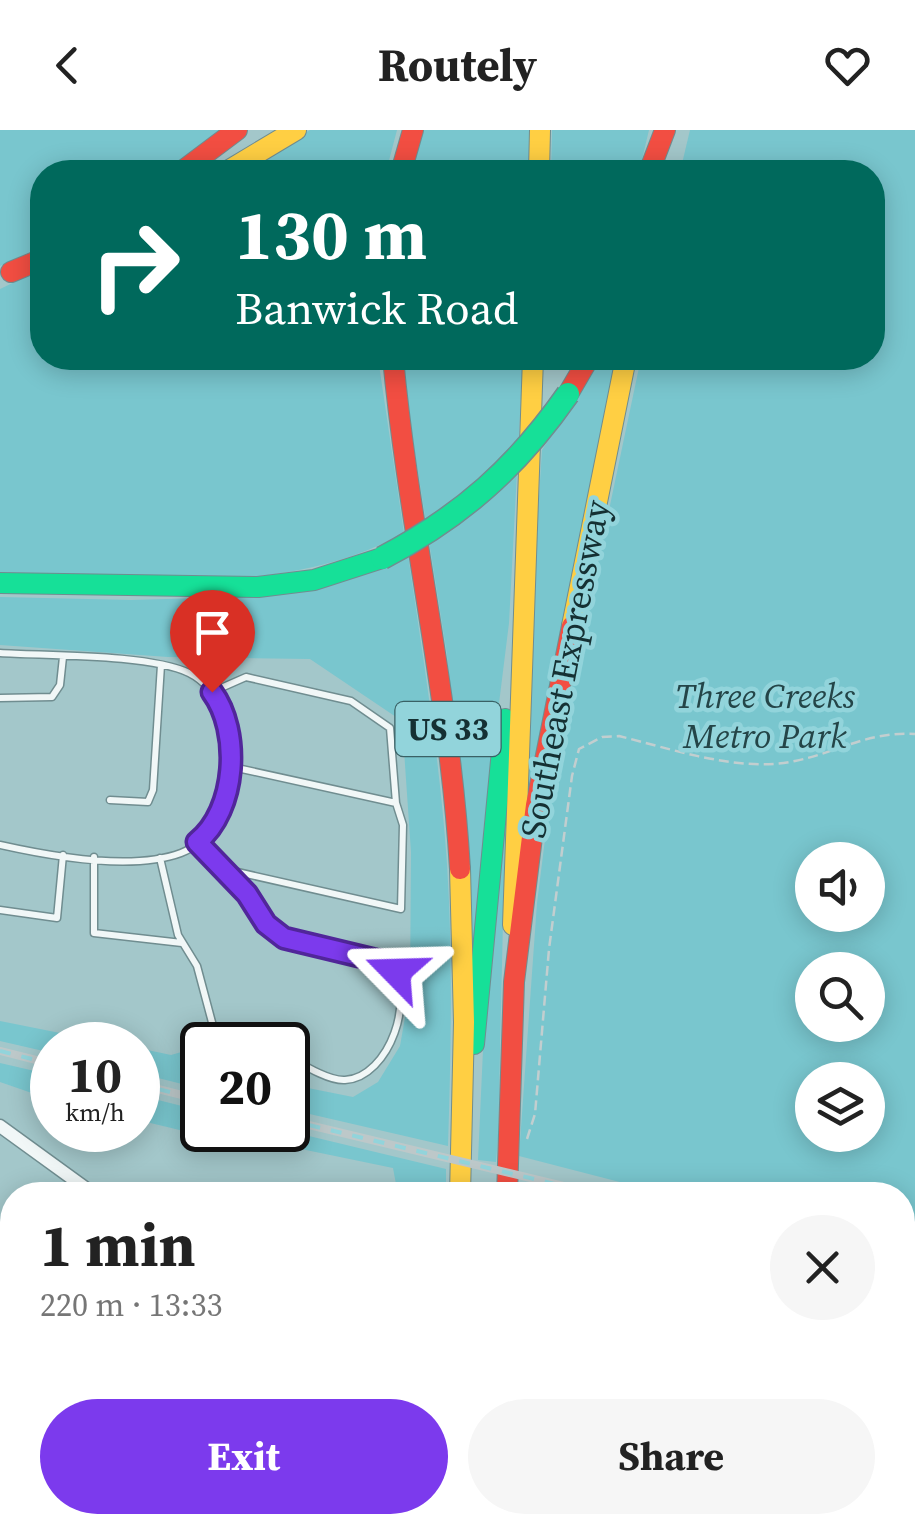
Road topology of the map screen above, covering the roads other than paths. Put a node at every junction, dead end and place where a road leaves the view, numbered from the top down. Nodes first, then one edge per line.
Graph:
1 (237, 130) edge
2 (296, 130) edge
3 (413, 130) edge
4 (540, 130) edge
5 (668, 130) edge
6 (197, 160) edge
7 (246, 160) edge
8 (405, 160) edge
9 (539, 160) edge
10 (654, 160) edge
11 (665, 160) edge
12 (30, 263) edge
13 (5, 275) edge
14 (395, 370) edge
15 (532, 370) edge
16 (582, 370) edge
17 (624, 370) edge
18 (0, 583) edge
19 (522, 608) junction
20 (0, 652) edge
21 (63, 657) junction
22 (161, 664) junction
23 (212, 692) junction
24 (0, 698) edge
25 (228, 766) junction
26 (110, 800) dead end
27 (396, 803) junction
28 (197, 842) junction
29 (0, 844) edge
30 (63, 855) junction
31 (94, 858) junction
32 (160, 858) junction
33 (223, 868) junction
34 (0, 910) edge
35 (183, 943) junction
36 (514, 982) junction
37 (212, 1022) edge
38 (310, 1066) edge
39 (465, 1105) junction
40 (0, 1126) edge
41 (78, 1182) edge
42 (461, 1182) edge
43 (506, 1182) edge

1 - 6 main road
2 - 7 main road
3 - 8 main road
4 - 9 main road
5 - 10 main road
5 - 11 main road
12 - 13 main road
14 - 39 main road, US 33
15 - 19 main road
16 - 18 main road, bridge
17 - 36 main road, Southeast Expressway / US 33
19 - 36 main road
19 - 39 main road
20 - 21 lane
21 - 22 lane
21 - 24 lane
22 - 23 lane
22 - 26 lane
23 - 25 lane
23 - 27 lane
25 - 27 lane
25 - 28 lane
27 - 33 lane
28 - 32 lane
28 - 33 lane
29 - 30 lane
30 - 31 lane
30 - 34 lane
31 - 32 lane
31 - 35 lane
32 - 35 lane
33 - 38 lane
35 - 37 lane
36 - 43 main road, US 33
39 - 42 main road, US 33
40 - 41 street

